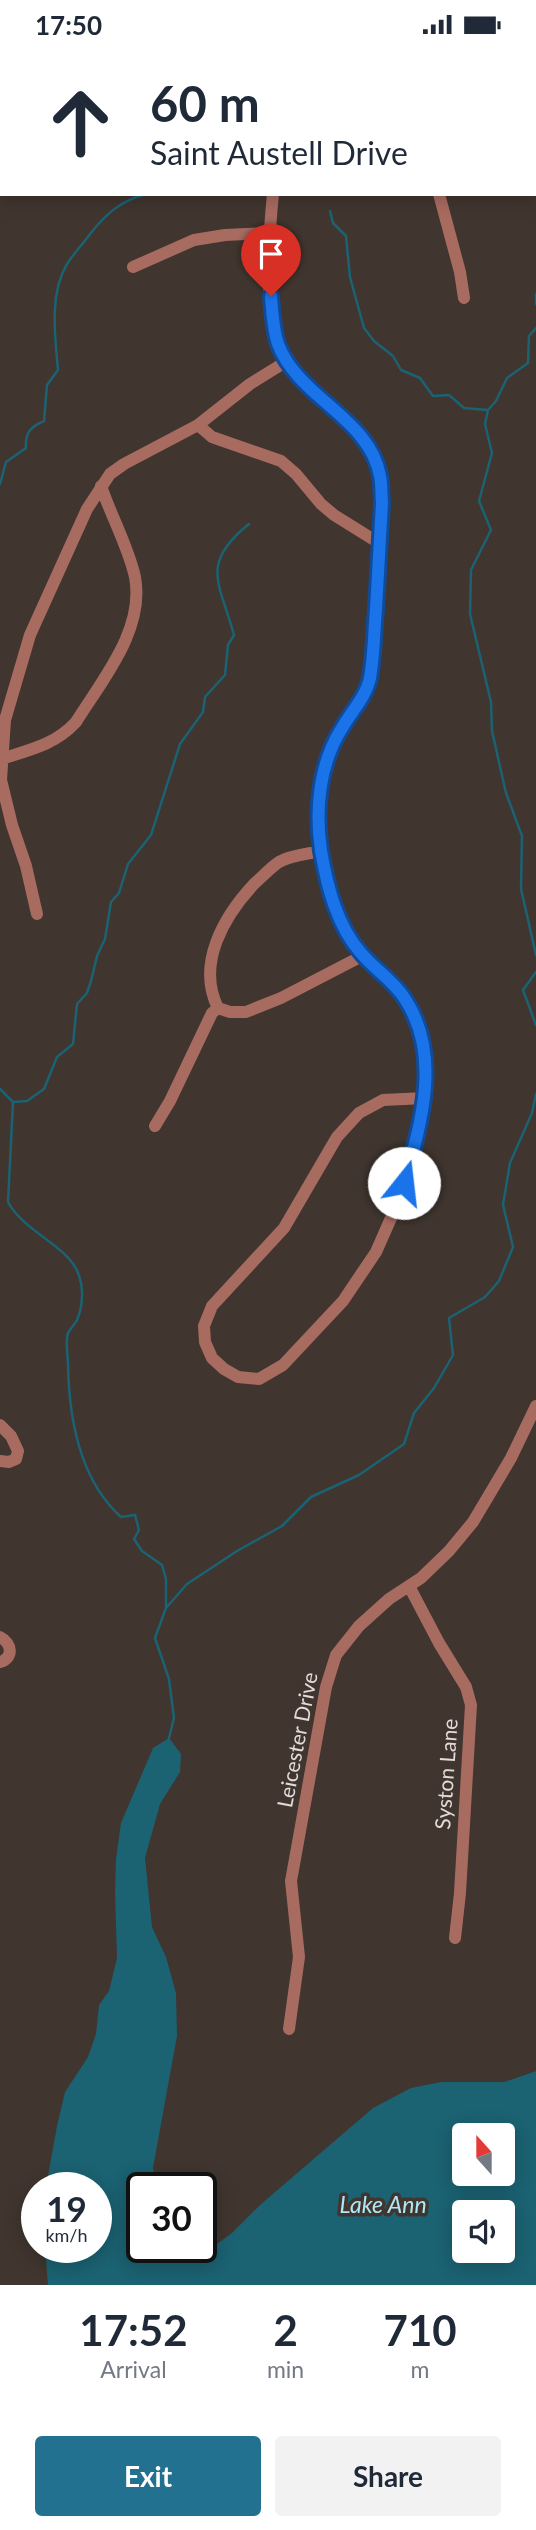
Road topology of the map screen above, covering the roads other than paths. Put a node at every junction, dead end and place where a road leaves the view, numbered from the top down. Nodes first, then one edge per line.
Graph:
1 (273, 196) edge
2 (440, 196) edge
3 (269, 233) junction
4 (133, 267) dead end
5 (464, 299) dead end
6 (287, 361) junction
7 (198, 425) junction
8 (101, 486) junction
9 (379, 543) junction
10 (1, 759) edge
11 (321, 851) junction
12 (37, 914) dead end
13 (362, 955) junction
14 (218, 1008) junction
15 (425, 1098) junction
16 (155, 1126) dead end
17 (536, 1406) edge
18 (533, 1420) edge
19 (0, 1426) edge
20 (0, 1433) edge
21 (0, 1461) edge
22 (409, 1586) junction
23 (0, 1637) edge
24 (0, 1663) edge
25 (455, 1938) dead end
26 (289, 2029) dead end

1 - 3 street
2 - 5 street
3 - 4 street
3 - 6 street
6 - 7 street
6 - 9 street
7 - 8 street
7 - 9 street
8 - 10 street
8 - 10 street
9 - 11 street
10 - 12 street
11 - 13 street
11 - 14 street
13 - 14 street
13 - 15 street
14 - 16 street
15 - 15 street
17 - 18 street, Leicester Drive
18 - 22 street, Leicester Drive
19 - 20 street
19 - 21 street
22 - 25 street, Syston Lane
22 - 26 street, Leicester Drive
23 - 24 street

